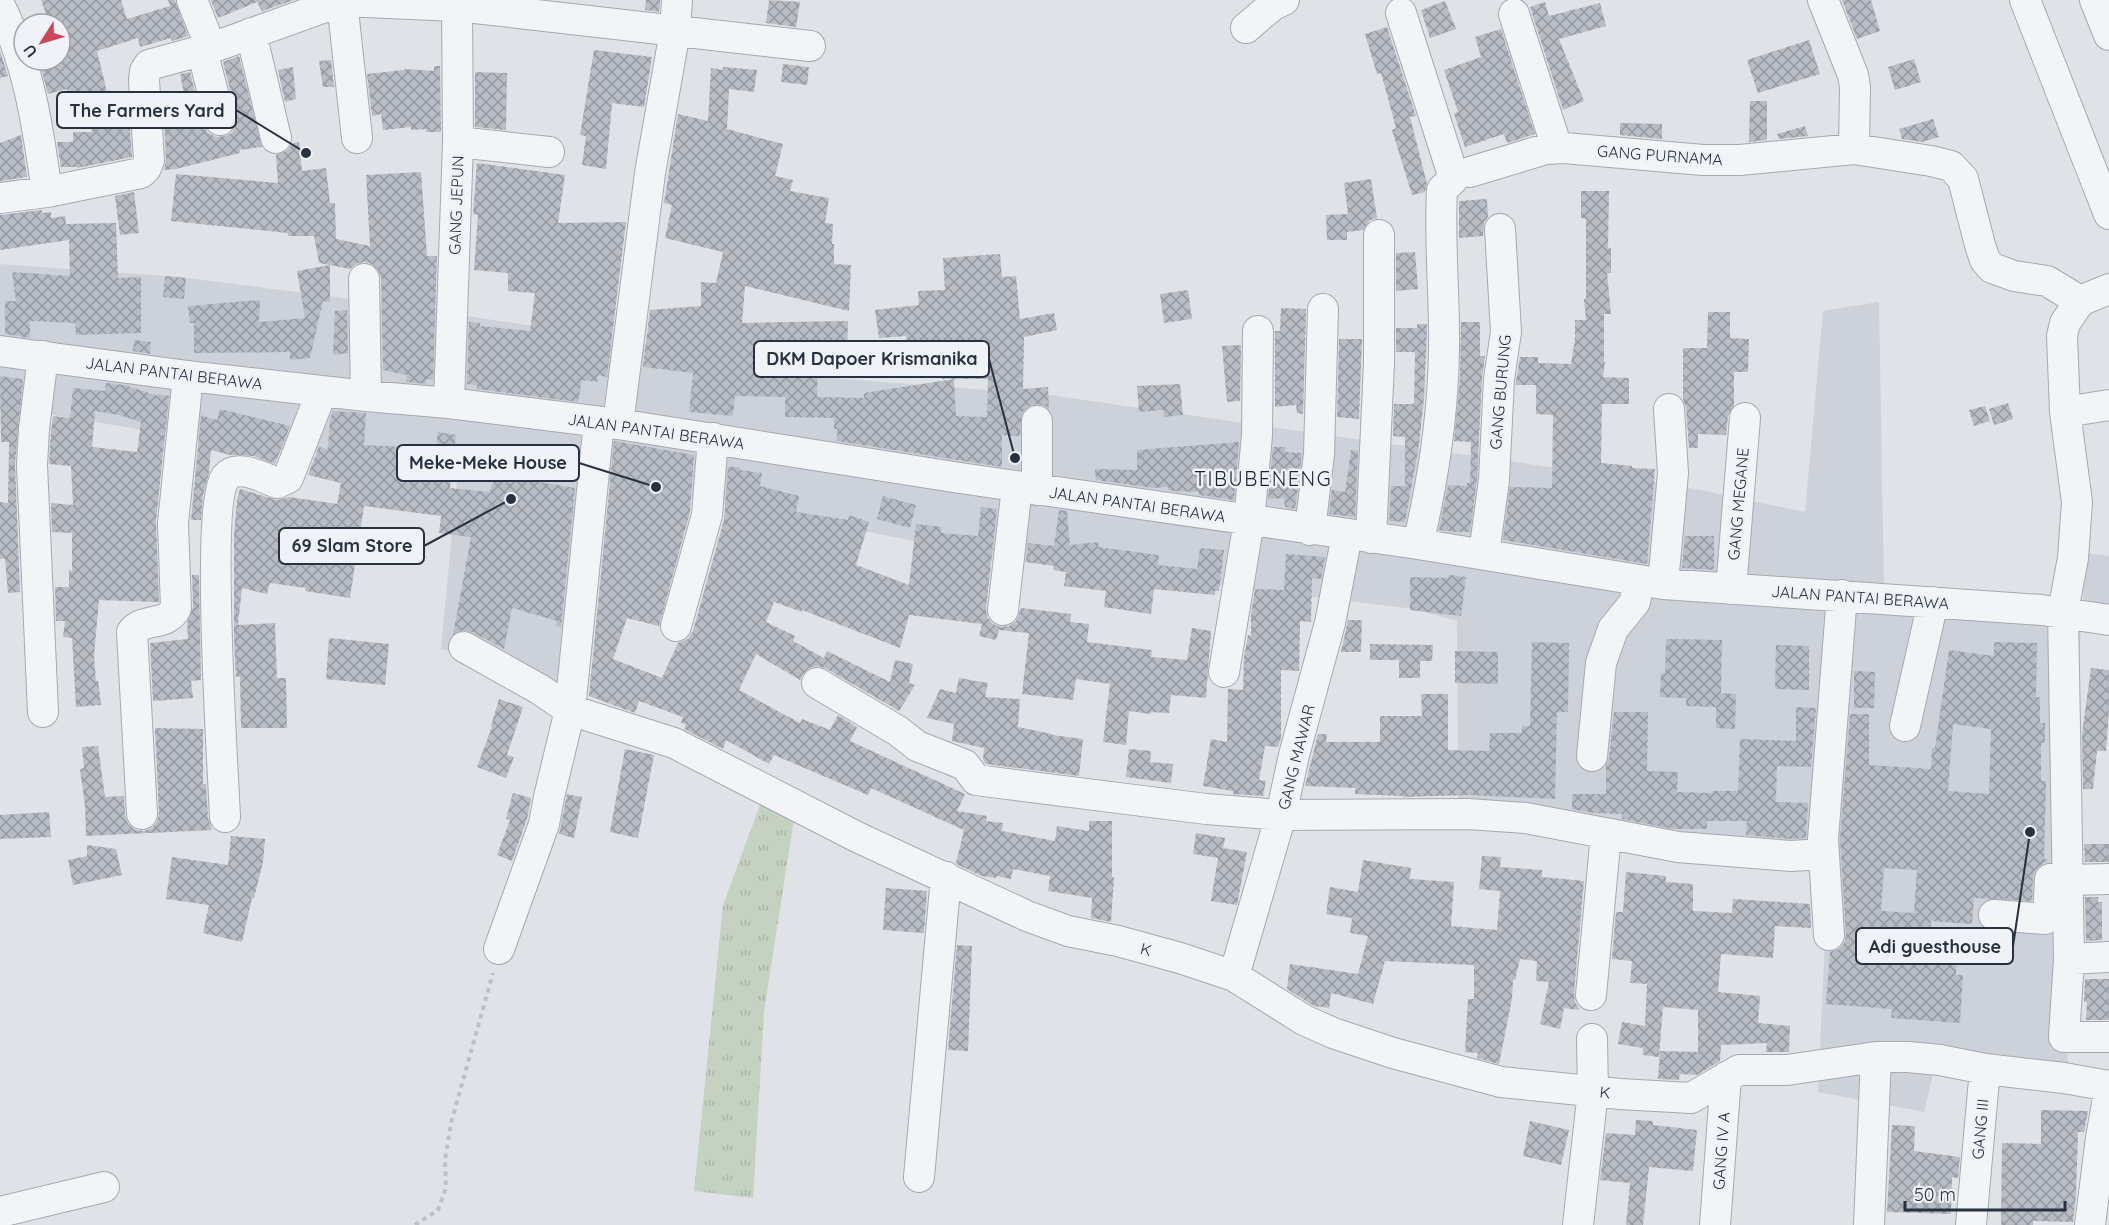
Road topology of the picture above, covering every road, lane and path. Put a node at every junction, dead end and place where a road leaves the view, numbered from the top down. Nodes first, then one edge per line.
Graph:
1 (192, 0) edge
2 (677, 0) edge
3 (1284, 0) edge
4 (1823, 0) edge
5 (2025, 0) edge
6 (2095, 0) edge
7 (328, 3) edge
8 (0, 6) edge
9 (457, 6) junction
10 (286, 9) edge
11 (1401, 13) dead end
12 (1514, 14) dead end
13 (1246, 28) dead end
14 (675, 31) junction
15 (251, 33) junction
16 (2109, 35) edge
17 (810, 46) dead end
18 (207, 49) junction
19 (220, 120) dead end
20 (276, 138) dead end
21 (357, 138) dead end
22 (458, 142) junction
23 (1557, 148) junction
24 (1854, 149) junction
25 (549, 152) dead end
26 (1470, 172) dead end
27 (47, 192) junction
28 (0, 198) edge
29 (2109, 214) edge
30 (1500, 229) dead end
31 (1379, 235) dead end
32 (364, 279) dead end
33 (2109, 289) edge
34 (2080, 301) junction
35 (1323, 309) dead end
36 (1258, 332) dead end
37 (0, 351) edge
38 (43, 356) junction
39 (188, 376) junction
40 (322, 391) junction
41 (366, 396) junction
42 (449, 404) junction
43 (2109, 405) edge
44 (1669, 409) dead end
45 (2065, 411) junction
46 (1745, 418) dead end
47 (1037, 421) dead end
48 (609, 423) junction
49 (713, 438) junction
50 (1027, 488) junction
51 (1249, 521) junction
52 (1310, 530) junction
53 (1359, 536) junction
54 (1418, 544) junction
55 (1484, 554) junction
56 (1652, 582) junction
57 (1731, 589) junction
58 (1842, 595) junction
59 (1933, 602) junction
60 (1003, 610) dead end
61 (2053, 611) junction
62 (2109, 620) edge
63 (676, 626) dead end
64 (464, 647) dead end
65 (1224, 672) dead end
66 (816, 683) dead end
67 (570, 710) junction
68 (43, 712) dead end
69 (1905, 726) dead end
70 (1592, 756) dead end
71 (142, 814) dead end
72 (1281, 815) junction
73 (225, 817) dead end
74 (1606, 834) junction
75 (1823, 854) junction
76 (946, 877) junction
77 (2109, 879) edge
78 (2067, 880) junction
79 (1994, 915) dead end
80 (1829, 935) dead end
81 (499, 949) joint
82 (2109, 957) edge
83 (2069, 959) junction
84 (1234, 976) junction
85 (1591, 995) dead end
86 (2109, 1037) edge
87 (1592, 1039) dead end
88 (1876, 1057) junction
89 (1985, 1069) junction
90 (1726, 1077) junction
91 (2109, 1086) edge
92 (1593, 1090) junction
93 (2109, 1093) edge
94 (919, 1176) dead end
95 (104, 1187) dead end
96 (0, 1212) edge
97 (415, 1225) edge
98 (1578, 1225) edge
99 (1715, 1225) edge
100 (1869, 1225) edge
101 (1971, 1225) edge
102 (2090, 1225) edge

1 - 18 street
2 - 14 street
3 - 13 street
4 - 24 street
5 - 29 street
6 - 16 street
7 - 9 street
7 - 10 street
7 - 21 street
8 - 27 street
9 - 14 street
9 - 22 street, GANG JEPUN
10 - 15 street
11 - 54 street
12 - 23 street
14 - 17 street
14 - 48 street
15 - 18 street
15 - 20 street
18 - 19 street
18 - 27 street
22 - 25 street
22 - 42 street, GANG JEPUN
23 - 24 street, GANG PURNAMA
23 - 26 street, GANG PURNAMA
24 - 34 street, GANG PURNAMA
27 - 28 street
30 - 55 street, GANG BURUNG
31 - 53 street, GANG MAWAR
32 - 41 street
33 - 34 street
34 - 45 street
35 - 52 street
36 - 51 street
37 - 38 street, JALAN PANTAI BERAWA
38 - 39 street, JALAN PANTAI BERAWA
38 - 68 street
39 - 40 street, JALAN PANTAI BERAWA
39 - 71 street
40 - 41 street, JALAN PANTAI BERAWA
40 - 73 street
41 - 42 street, JALAN PANTAI BERAWA
42 - 48 street, JALAN PANTAI BERAWA
43 - 45 street
44 - 56 street
45 - 61 street
46 - 57 street, GANG MEGANE
47 - 50 street
48 - 49 street, JALAN PANTAI BERAWA
48 - 67 street
49 - 50 street, JALAN PANTAI BERAWA
49 - 63 street
50 - 51 street, JALAN PANTAI BERAWA
50 - 60 street
51 - 52 street, JALAN PANTAI BERAWA
51 - 65 street
52 - 53 street, JALAN PANTAI BERAWA
53 - 54 street, JALAN PANTAI BERAWA
53 - 72 street, GANG MAWAR
54 - 55 street, JALAN PANTAI BERAWA
55 - 56 street, JALAN PANTAI BERAWA
56 - 57 street, JALAN PANTAI BERAWA
56 - 70 street
57 - 58 street, JALAN PANTAI BERAWA
58 - 59 street, JALAN PANTAI BERAWA
58 - 75 street
59 - 61 street, JALAN PANTAI BERAWA
59 - 69 street
61 - 62 street, JALAN PANTAI BERAWA
61 - 78 street
61 - 79 street
64 - 67 street, K
66 - 72 street
67 - 76 street, K
67 - 81 street
72 - 74 street
72 - 84 street, GANG MAWAR
74 - 75 street
74 - 85 street
75 - 80 street
76 - 84 street, K
76 - 94 street
77 - 78 street
78 - 83 street
81 - 97 path
82 - 83 street
83 - 86 street
84 - 92 street, K
87 - 92 street
88 - 89 street, K
88 - 90 street, K
88 - 100 street
89 - 91 street, K
89 - 101 street, GANG III
90 - 92 street, K
90 - 99 street, GANG IV A
92 - 98 street
93 - 102 street
95 - 96 street

